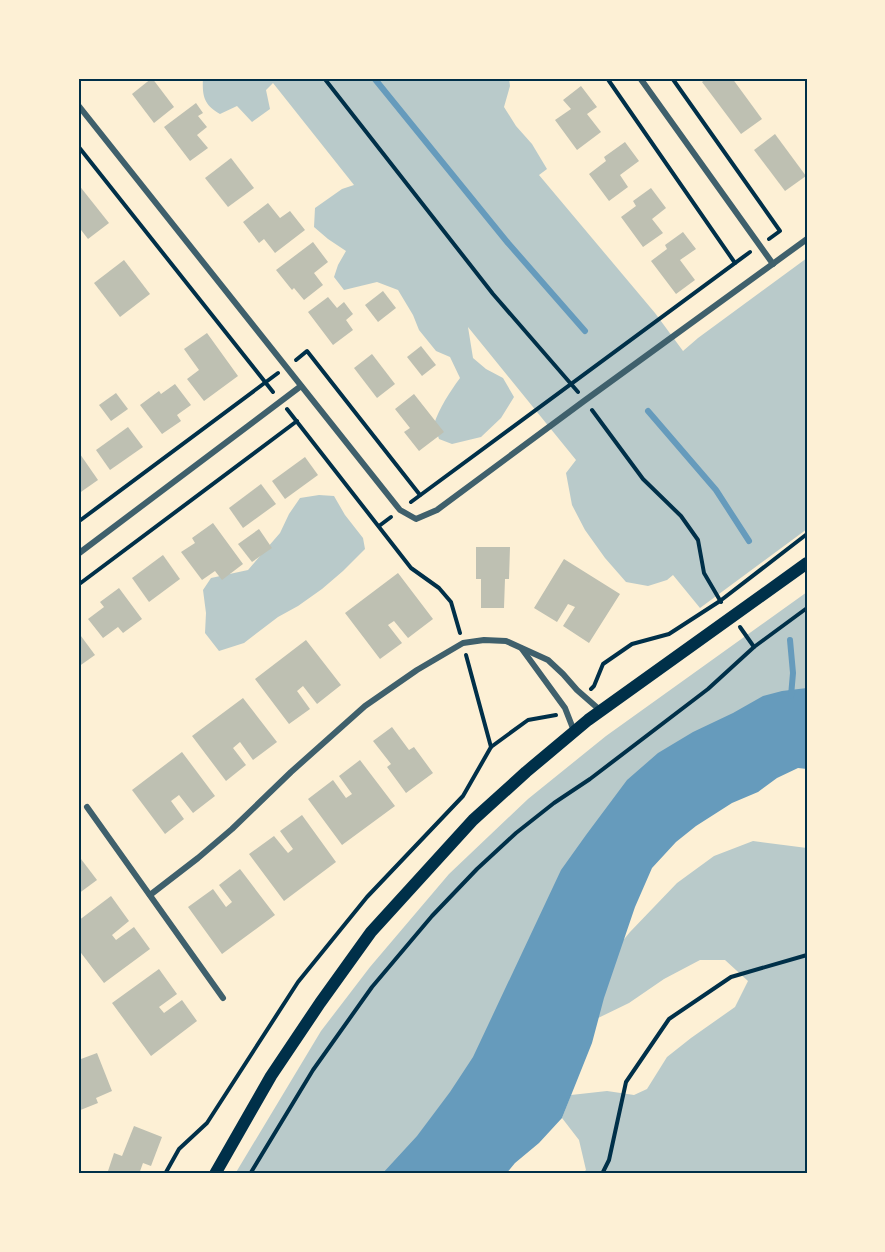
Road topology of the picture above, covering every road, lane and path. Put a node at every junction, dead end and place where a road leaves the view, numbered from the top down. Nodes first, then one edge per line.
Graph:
1 (324, 78) edge
2 (607, 78) edge
3 (640, 78) edge
4 (672, 78) edge
5 (78, 105) edge
6 (78, 146) edge
7 (780, 231) dead end
8 (807, 239) edge
9 (773, 264) junction
10 (307, 351) dead end
11 (571, 383) junction
12 (301, 386) junction
13 (584, 400) junction
14 (78, 522) edge
15 (807, 534) edge
16 (78, 554) edge
17 (807, 563) edge
18 (78, 585) edge
19 (720, 601) junction
20 (807, 608) edge
21 (463, 643) junction
22 (522, 648) junction
23 (594, 686) dead end
24 (601, 711) junction
25 (554, 716) dead end
26 (574, 732) junction
27 (491, 747) junction
28 (87, 807) dead end
29 (150, 895) junction
30 (807, 955) edge
31 (224, 998) dead end
32 (165, 1174) edge
33 (215, 1174) edge
34 (250, 1174) edge
35 (602, 1174) edge

1 - 11 path
2 - 11 path
3 - 9 street
4 - 7 path
5 - 12 street
6 - 14 path
8 - 9 street
9 - 13 street
10 - 11 path
11 - 13 path
12 - 13 street
12 - 16 street
13 - 19 path
15 - 19 path
17 - 24 main road
18 - 21 path
19 - 23 path
20 - 34 path
21 - 22 street
21 - 27 path
21 - 29 street
22 - 24 street
22 - 26 street
24 - 26 main road
25 - 27 path
26 - 33 main road
27 - 32 path
28 - 29 street
29 - 31 street
30 - 35 path

